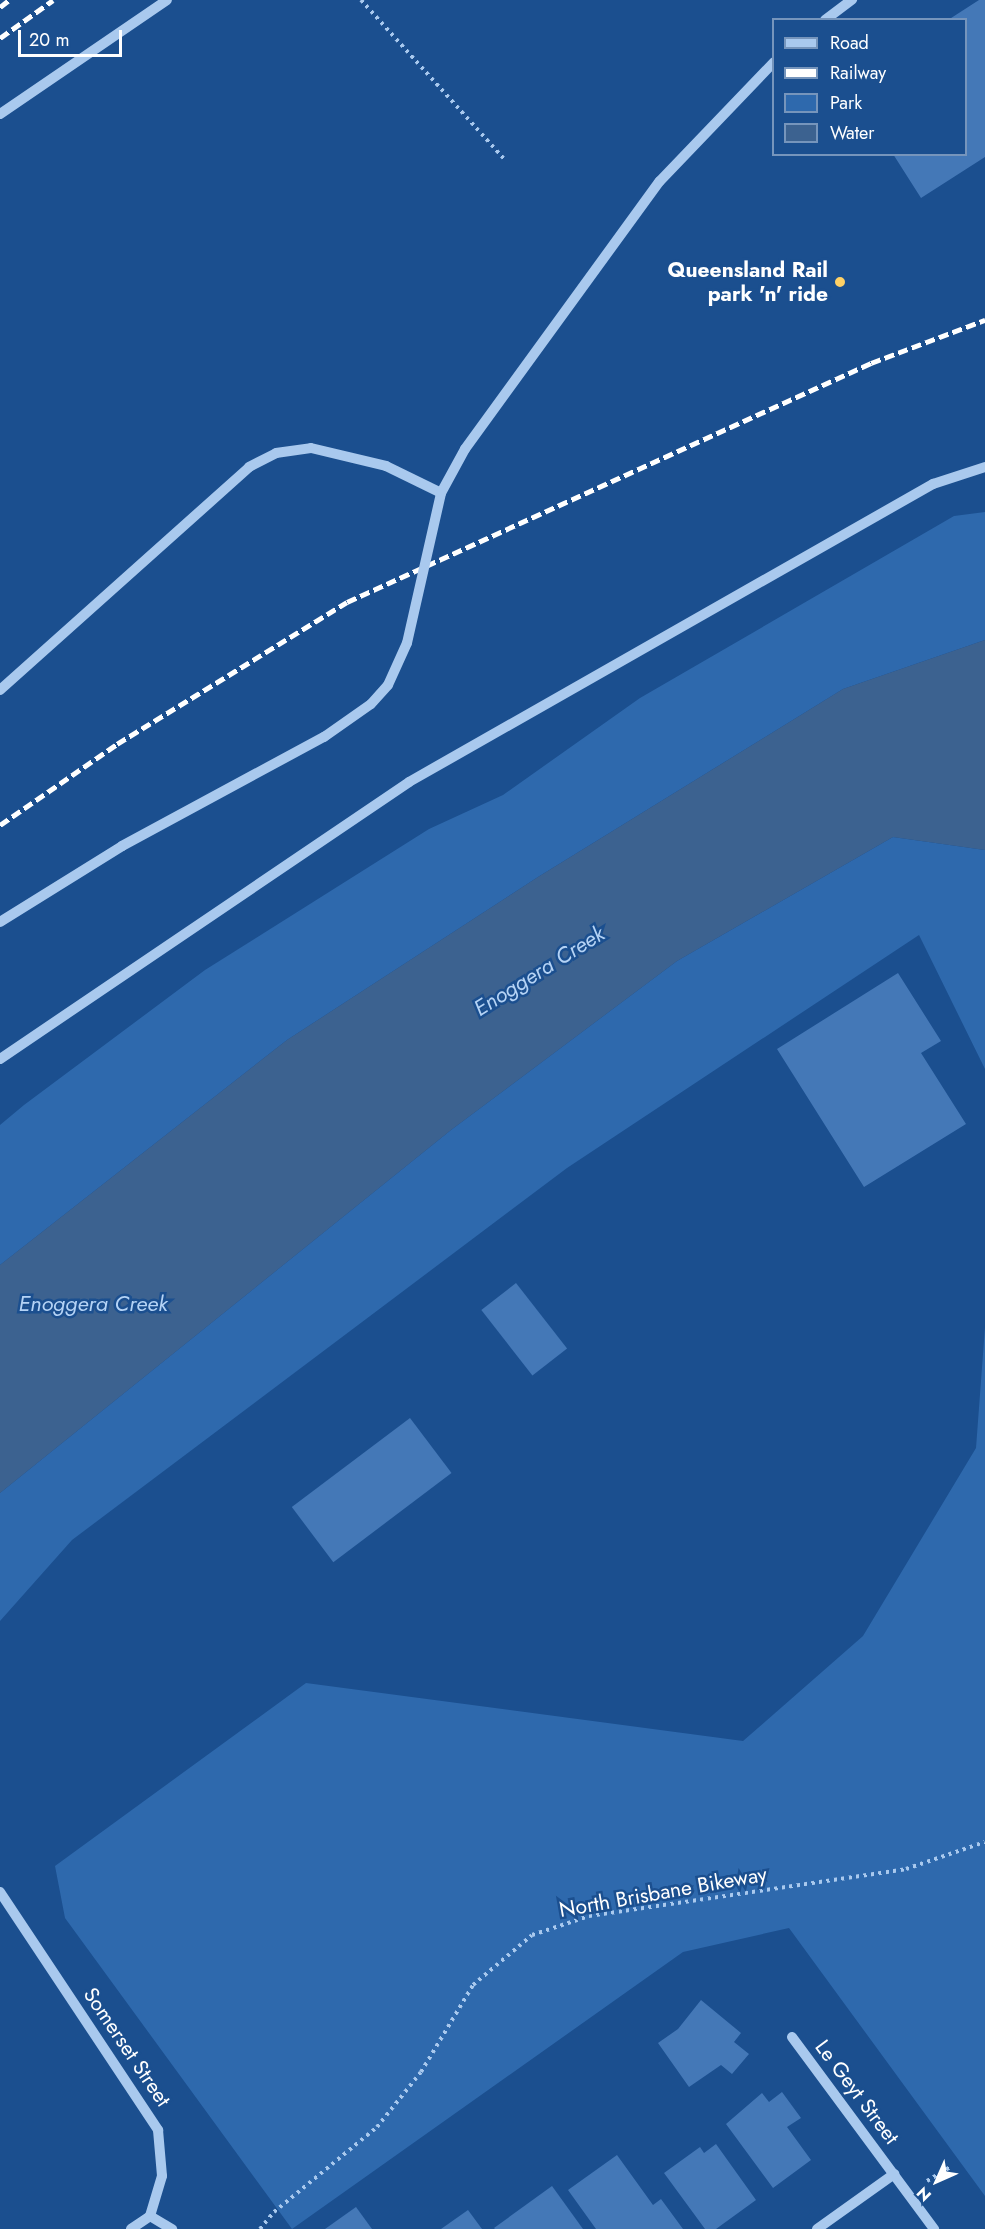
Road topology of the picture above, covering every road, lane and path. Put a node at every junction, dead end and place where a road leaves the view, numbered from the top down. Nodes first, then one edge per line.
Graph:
1 (167, 0) edge
2 (360, 0) edge
3 (852, 0) edge
4 (828, 18) edge
5 (772, 64) edge
6 (0, 114) edge
7 (505, 160) dead end
8 (985, 466) edge
9 (441, 493) junction
10 (0, 690) edge
11 (0, 922) edge
12 (0, 1059) edge
13 (985, 1842) edge
14 (0, 1892) edge
15 (792, 2037) dead end
16 (952, 2166) dead end
17 (894, 2174) junction
18 (932, 2178) dead end
19 (150, 2216) junction
20 (131, 2229) edge
21 (172, 2229) edge
22 (260, 2229) edge
23 (817, 2229) edge
24 (934, 2229) edge

1 - 6 street
2 - 7 path
3 - 4 street
5 - 9 street, bridge
8 - 12 street
9 - 10 street
9 - 11 street, bridge
13 - 22 path, North Brisbane Bikeway
14 - 19 street, Somerset Street
15 - 17 street, Le Geyt Street
16 - 18 path
17 - 23 street
17 - 24 street, Le Geyt Street
19 - 20 street
19 - 21 street

